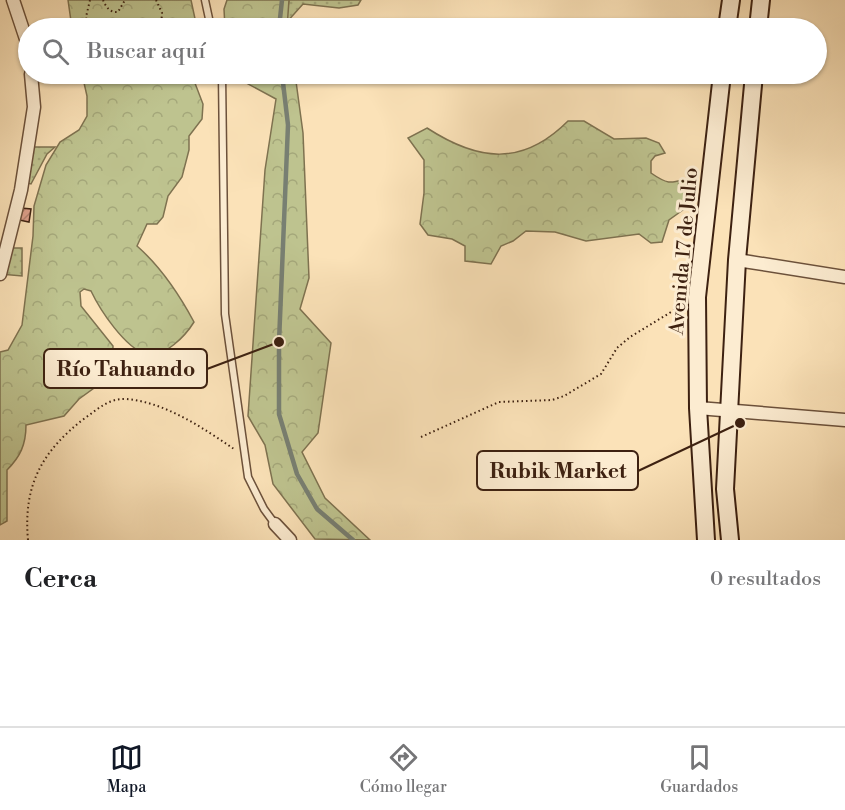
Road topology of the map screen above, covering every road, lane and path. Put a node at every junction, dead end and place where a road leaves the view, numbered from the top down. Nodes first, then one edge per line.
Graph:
1 (13, 0) edge
2 (90, 0) edge
3 (103, 0) edge
4 (124, 0) edge
5 (156, 0) edge
6 (205, 0) edge
7 (730, 0) edge
8 (761, 0) edge
9 (19, 18) edge
10 (86, 18) edge
11 (162, 18) edge
12 (209, 18) edge
13 (728, 18) edge
14 (759, 18) edge
15 (32, 84) edge
16 (222, 84) edge
17 (721, 84) edge
18 (753, 84) edge
19 (5, 222) edge
20 (737, 260) junction
21 (0, 274) edge
22 (845, 277) edge
23 (697, 297) junction
24 (698, 408) junction
25 (729, 412) junction
26 (845, 420) edge
27 (421, 437) dead end
28 (243, 455) junction
29 (275, 524) junction
30 (28, 540) edge
31 (274, 540) edge
32 (290, 540) edge
33 (706, 540) edge
34 (730, 540) edge

1 - 9 street
2 - 10 path
3 - 4 path
5 - 11 path
6 - 12 lane
7 - 13 main road
8 - 14 main road
15 - 19 street
16 - 28 lane
17 - 23 main road, Avenida 17 de Julio
18 - 20 main road
19 - 21 street
20 - 22 street
20 - 25 main road
23 - 24 main road, Avenida 17 de Julio
23 - 27 path
24 - 25 street
24 - 33 main road, Avenida 17 de Julio
25 - 26 street
25 - 34 main road
28 - 29 lane
28 - 30 path
29 - 31 street
29 - 32 street

